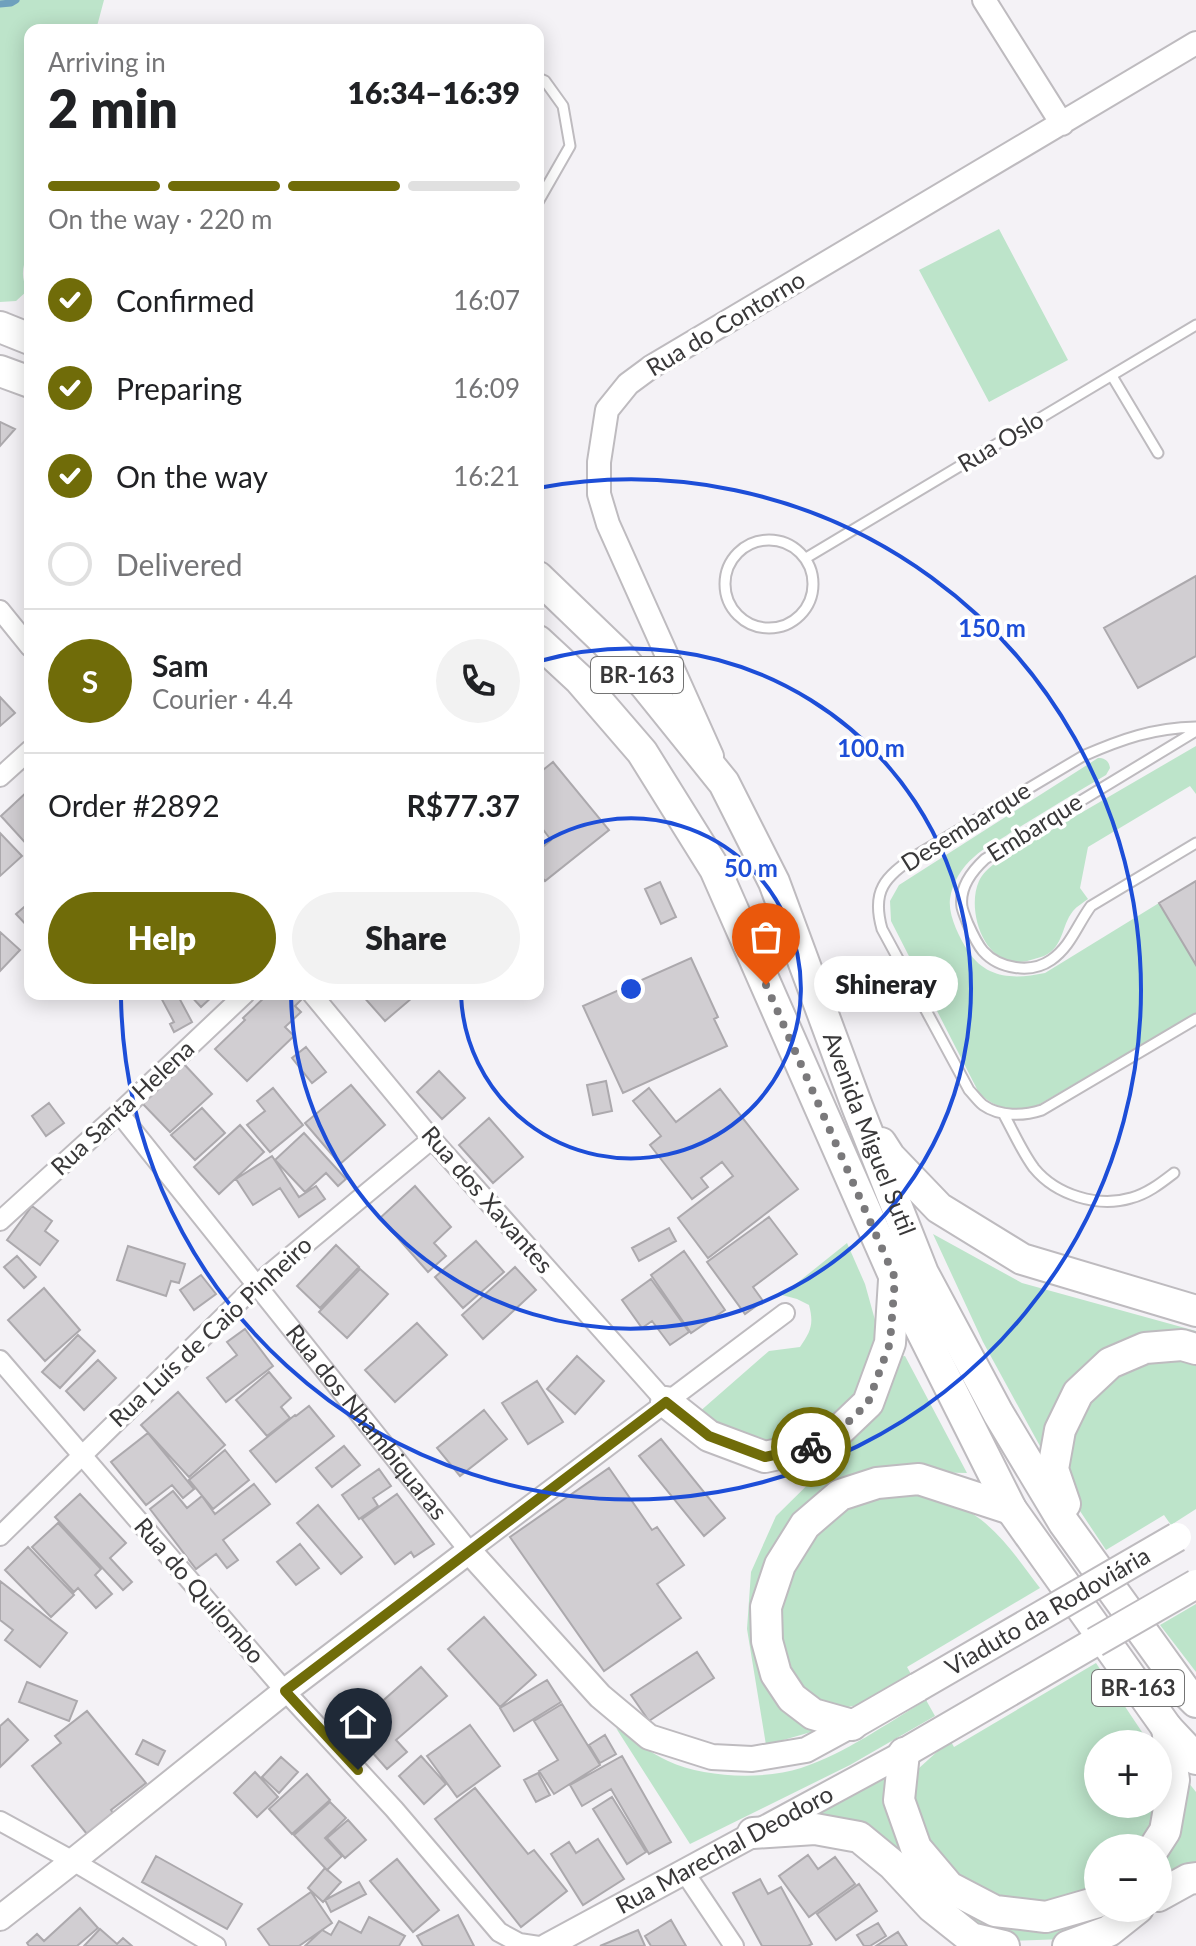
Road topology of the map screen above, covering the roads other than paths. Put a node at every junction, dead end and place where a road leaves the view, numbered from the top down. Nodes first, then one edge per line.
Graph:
1 (984, 0) edge
2 (1196, 43) edge
3 (544, 81) edge
4 (1062, 124) junction
5 (544, 192) edge
6 (1196, 325) edge
7 (0, 327) edge
8 (24, 337) edge
9 (0, 371) edge
10 (1112, 376) junction
11 (24, 380) edge
12 (1158, 453) dead end
13 (806, 558) junction
14 (544, 583) edge
15 (0, 610) edge
16 (24, 640) edge
17 (544, 647) edge
18 (1196, 729) edge
19 (24, 755) edge
20 (0, 777) edge
21 (724, 783) junction
22 (1196, 843) edge
23 (239, 1000) edge
24 (317, 1000) edge
25 (1196, 1019) edge
26 (857, 1106) junction
27 (119, 1113) junction
28 (1003, 1113) junction
29 (432, 1139) junction
30 (1174, 1173) dead end
31 (0, 1221) edge
32 (895, 1278) junction
33 (256, 1285) junction
34 (1196, 1311) edge
35 (785, 1313) dead end
36 (1196, 1349) edge
37 (0, 1360) edge
38 (666, 1402) junction
39 (81, 1455) junction
40 (1011, 1509) junction
41 (1187, 1531) edge
42 (0, 1536) edge
43 (1078, 1544) junction
44 (469, 1551) junction
45 (1196, 1584) edge
46 (285, 1691) junction
47 (1196, 1702) edge
48 (852, 1725) junction
49 (1167, 1728) junction
50 (904, 1753) junction
51 (1196, 1759) edge
52 (0, 1821) edge
53 (753, 1833) junction
54 (1163, 1834) edge
55 (73, 1861) junction
56 (685, 1873) junction
57 (1196, 1878) edge
58 (1172, 1888) edge
59 (1084, 1906) edge
60 (0, 1918) edge
61 (1120, 1922) edge
62 (216, 1946) edge
63 (539, 1946) edge
64 (547, 1946) edge
65 (734, 1946) edge
66 (1004, 1946) edge
67 (1068, 1946) edge

1 - 4 street
2 - 4 street, Rua do Contorno
3 - 5 lane
4 - 21 street, Rua do Contorno
6 - 10 lane, Rua Oslo
7 - 8 highway
9 - 11 highway
10 - 12 lane
10 - 13 lane, Rua Oslo
13 - 13 lane
14 - 21 highway, Avenida Miguel Sutil / BR-163
15 - 16 street
17 - 32 highway, Avenida Miguel Sutil / BR-163
18 - 22 lane, Embarque
18 - 28 lane, Desembarque
19 - 20 street
21 - 26 highway, Avenida Miguel Sutil
23 - 27 street, Rua Santa Helena
24 - 29 street, Rua dos Xavantes
25 - 28 lane
26 - 34 highway
26 - 43 highway, Avenida Miguel Sutil
27 - 31 street, Rua Santa Helena
27 - 33 street, Rua dos Nhambiquaras
28 - 30 lane
29 - 33 street, Rua Luís de Caio Pinheiro
29 - 38 street, Rua dos Xavantes
32 - 38 highway
32 - 40 highway, Avenida Miguel Sutil / BR-163
33 - 39 street, Rua Luís de Caio Pinheiro
33 - 44 street, Rua dos Nhambiquaras
35 - 38 street
36 - 43 highway
37 - 39 street, Rua do Quilombo
38 - 44 street
39 - 42 street, Rua Luís de Caio Pinheiro
39 - 46 street, Rua do Quilombo
40 - 48 highway
40 - 49 highway, Avenida Miguel Sutil / BR-163
41 - 48 main road, Viaduto da Rodoviária, bridge
43 - 47 highway, Avenida Miguel Sutil / BR-163
44 - 46 main road
44 - 48 main road, Rua dos Nhambiquaras
45 - 50 main road, Viaduto da Rodoviária, bridge
46 - 55 main road
46 - 63 street, Rua do Quilombo
49 - 51 highway, Avenida Miguel Sutil / BR-163
49 - 54 highway
50 - 53 main road, Rua Marechal Deodoro
50 - 59 highway
52 - 55 street
53 - 56 main road, Rua Marechal Deodoro
53 - 66 highway
55 - 60 main road
55 - 62 street
56 - 64 main road, Rua Marechal Deodoro
56 - 65 street
57 - 58 highway
61 - 67 highway

